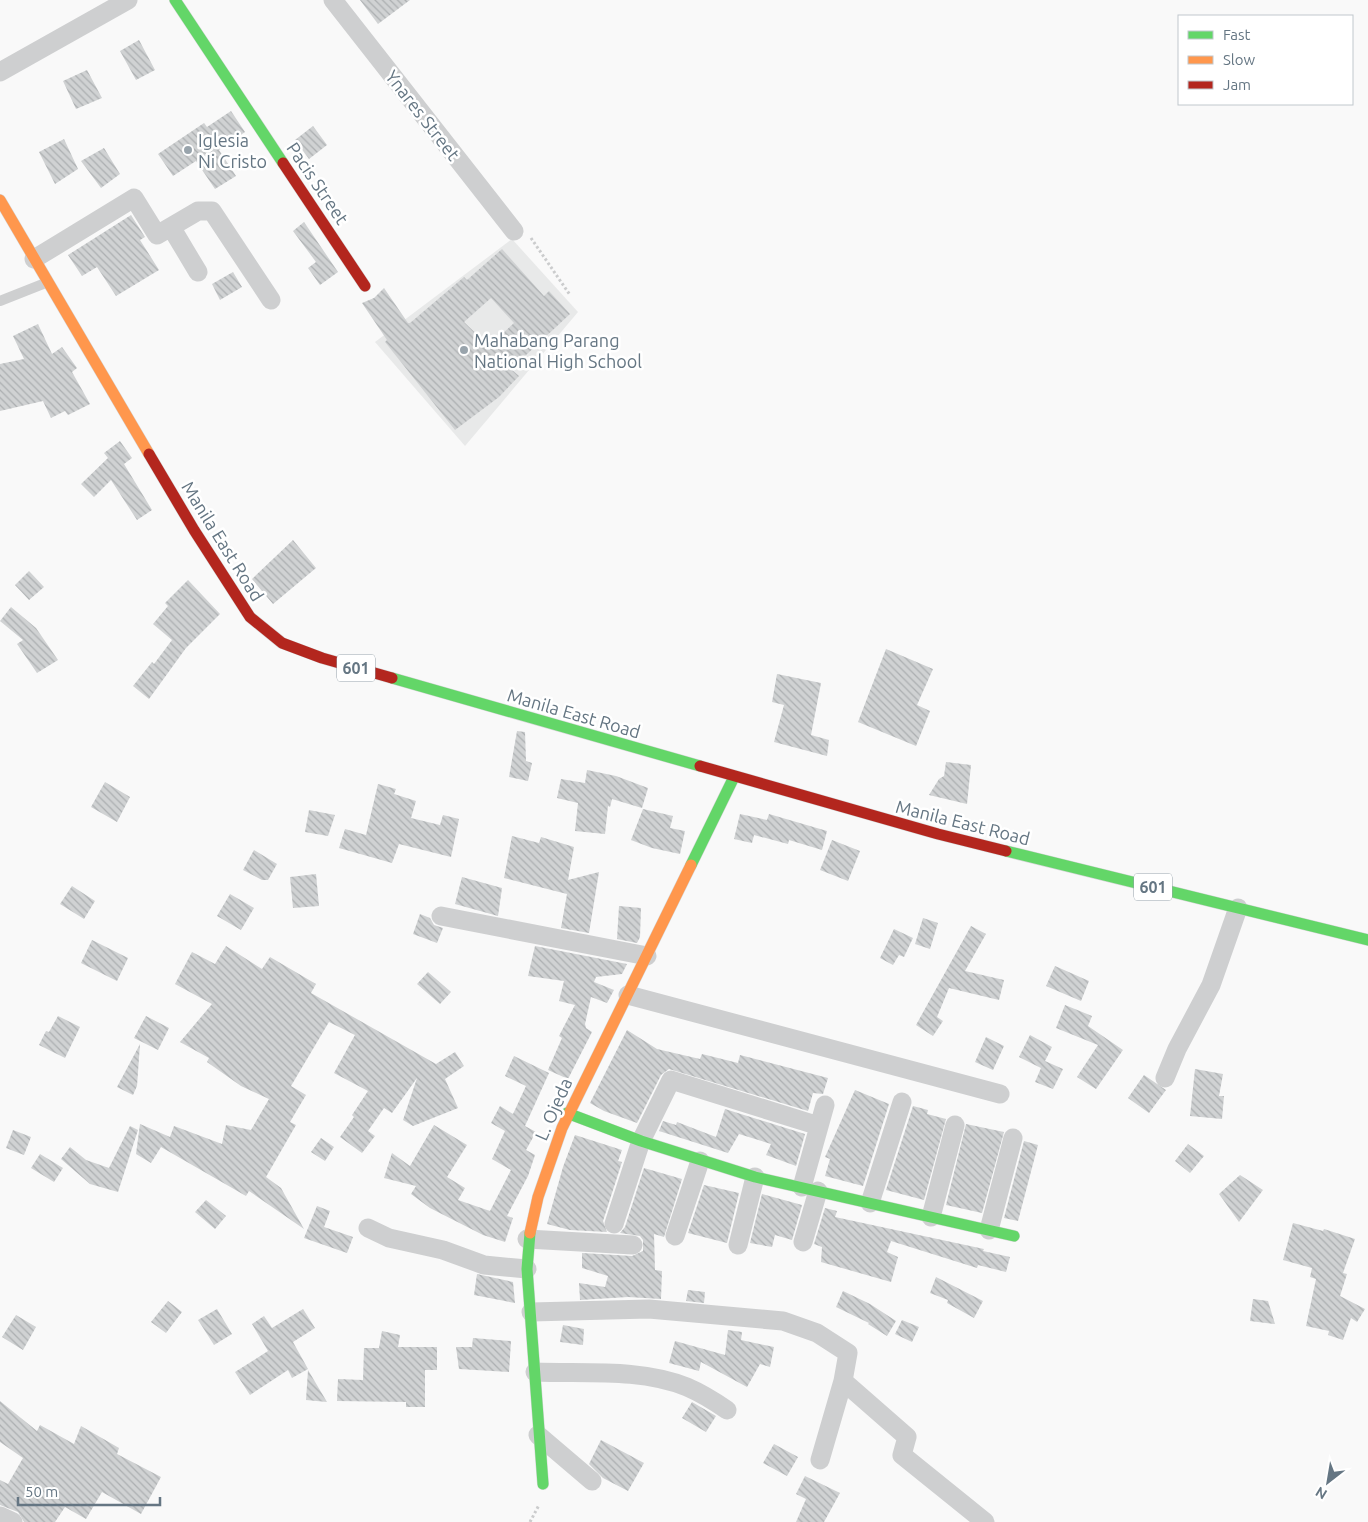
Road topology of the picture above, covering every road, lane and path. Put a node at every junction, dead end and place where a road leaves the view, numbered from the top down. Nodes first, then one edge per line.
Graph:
1 (128, 0) edge
2 (175, 0) edge
3 (333, 0) edge
4 (0, 72) edge
5 (0, 200) edge
6 (164, 231) junction
7 (514, 231) joint
8 (34, 259) junction
9 (198, 272) dead end
10 (48, 282) junction
11 (365, 286) dead end
12 (570, 295) dead end
13 (271, 300) dead end
14 (0, 301) edge
15 (734, 777) junction
16 (1238, 908) junction
17 (441, 916) dead end
18 (1368, 940) edge
19 (647, 956) junction
20 (628, 995) junction
21 (1166, 1078) dead end
22 (1000, 1094) dead end
23 (902, 1102) dead end
24 (825, 1106) dead end
25 (567, 1112) junction
26 (955, 1125) dead end
27 (819, 1126) junction
28 (1013, 1138) dead end
29 (640, 1141) junction
30 (700, 1161) junction
31 (756, 1177) junction
32 (810, 1189) junction
33 (870, 1203) junction
34 (931, 1217) junction
35 (614, 1224) dead end
36 (368, 1228) dead end
37 (989, 1230) junction
38 (675, 1236) dead end
39 (1014, 1236) dead end
40 (527, 1239) junction
41 (803, 1242) dead end
42 (633, 1245) dead end
43 (738, 1245) dead end
44 (527, 1269) junction
45 (531, 1312) junction
46 (535, 1372) junction
47 (843, 1381) junction
48 (726, 1410) dead end
49 (538, 1435) junction
50 (820, 1460) dead end
51 (592, 1482) dead end
52 (543, 1484) dead end
53 (0, 1516) edge
54 (13, 1522) edge
55 (984, 1522) edge

1 - 4 street
2 - 11 main road, Pacis Street
3 - 7 street, Ynares Street
5 - 8 main road, Manila East Road / 601
6 - 8 street
6 - 9 street
6 - 13 street
7 - 12 path
8 - 10 main road, Manila East Road / 601
10 - 14 lane
10 - 15 main road, Manila East Road / 601
15 - 16 main road, Manila East Road / 601
15 - 19 main road, L. Ojeda
16 - 18 main road, Manila East Road / 601
16 - 21 street
17 - 19 street
19 - 20 main road, L. Ojeda
20 - 22 street
20 - 25 main road, L. Ojeda
23 - 33 street
24 - 27 street
25 - 29 main road
25 - 40 main road, L. Ojeda
26 - 34 street
27 - 29 street
27 - 32 street
28 - 37 street
29 - 30 main road
29 - 35 street
30 - 31 main road
30 - 38 street
31 - 32 main road
31 - 43 street
32 - 33 main road
32 - 41 street
33 - 34 main road
34 - 37 main road
36 - 44 street
37 - 39 main road
40 - 42 street
40 - 44 main road, L. Ojeda
44 - 45 main road, L. Ojeda
45 - 46 main road, L. Ojeda
45 - 47 street
46 - 48 street
46 - 49 main road, L. Ojeda
47 - 50 street
47 - 55 street
49 - 51 street
49 - 52 main road, L. Ojeda
53 - 54 street

